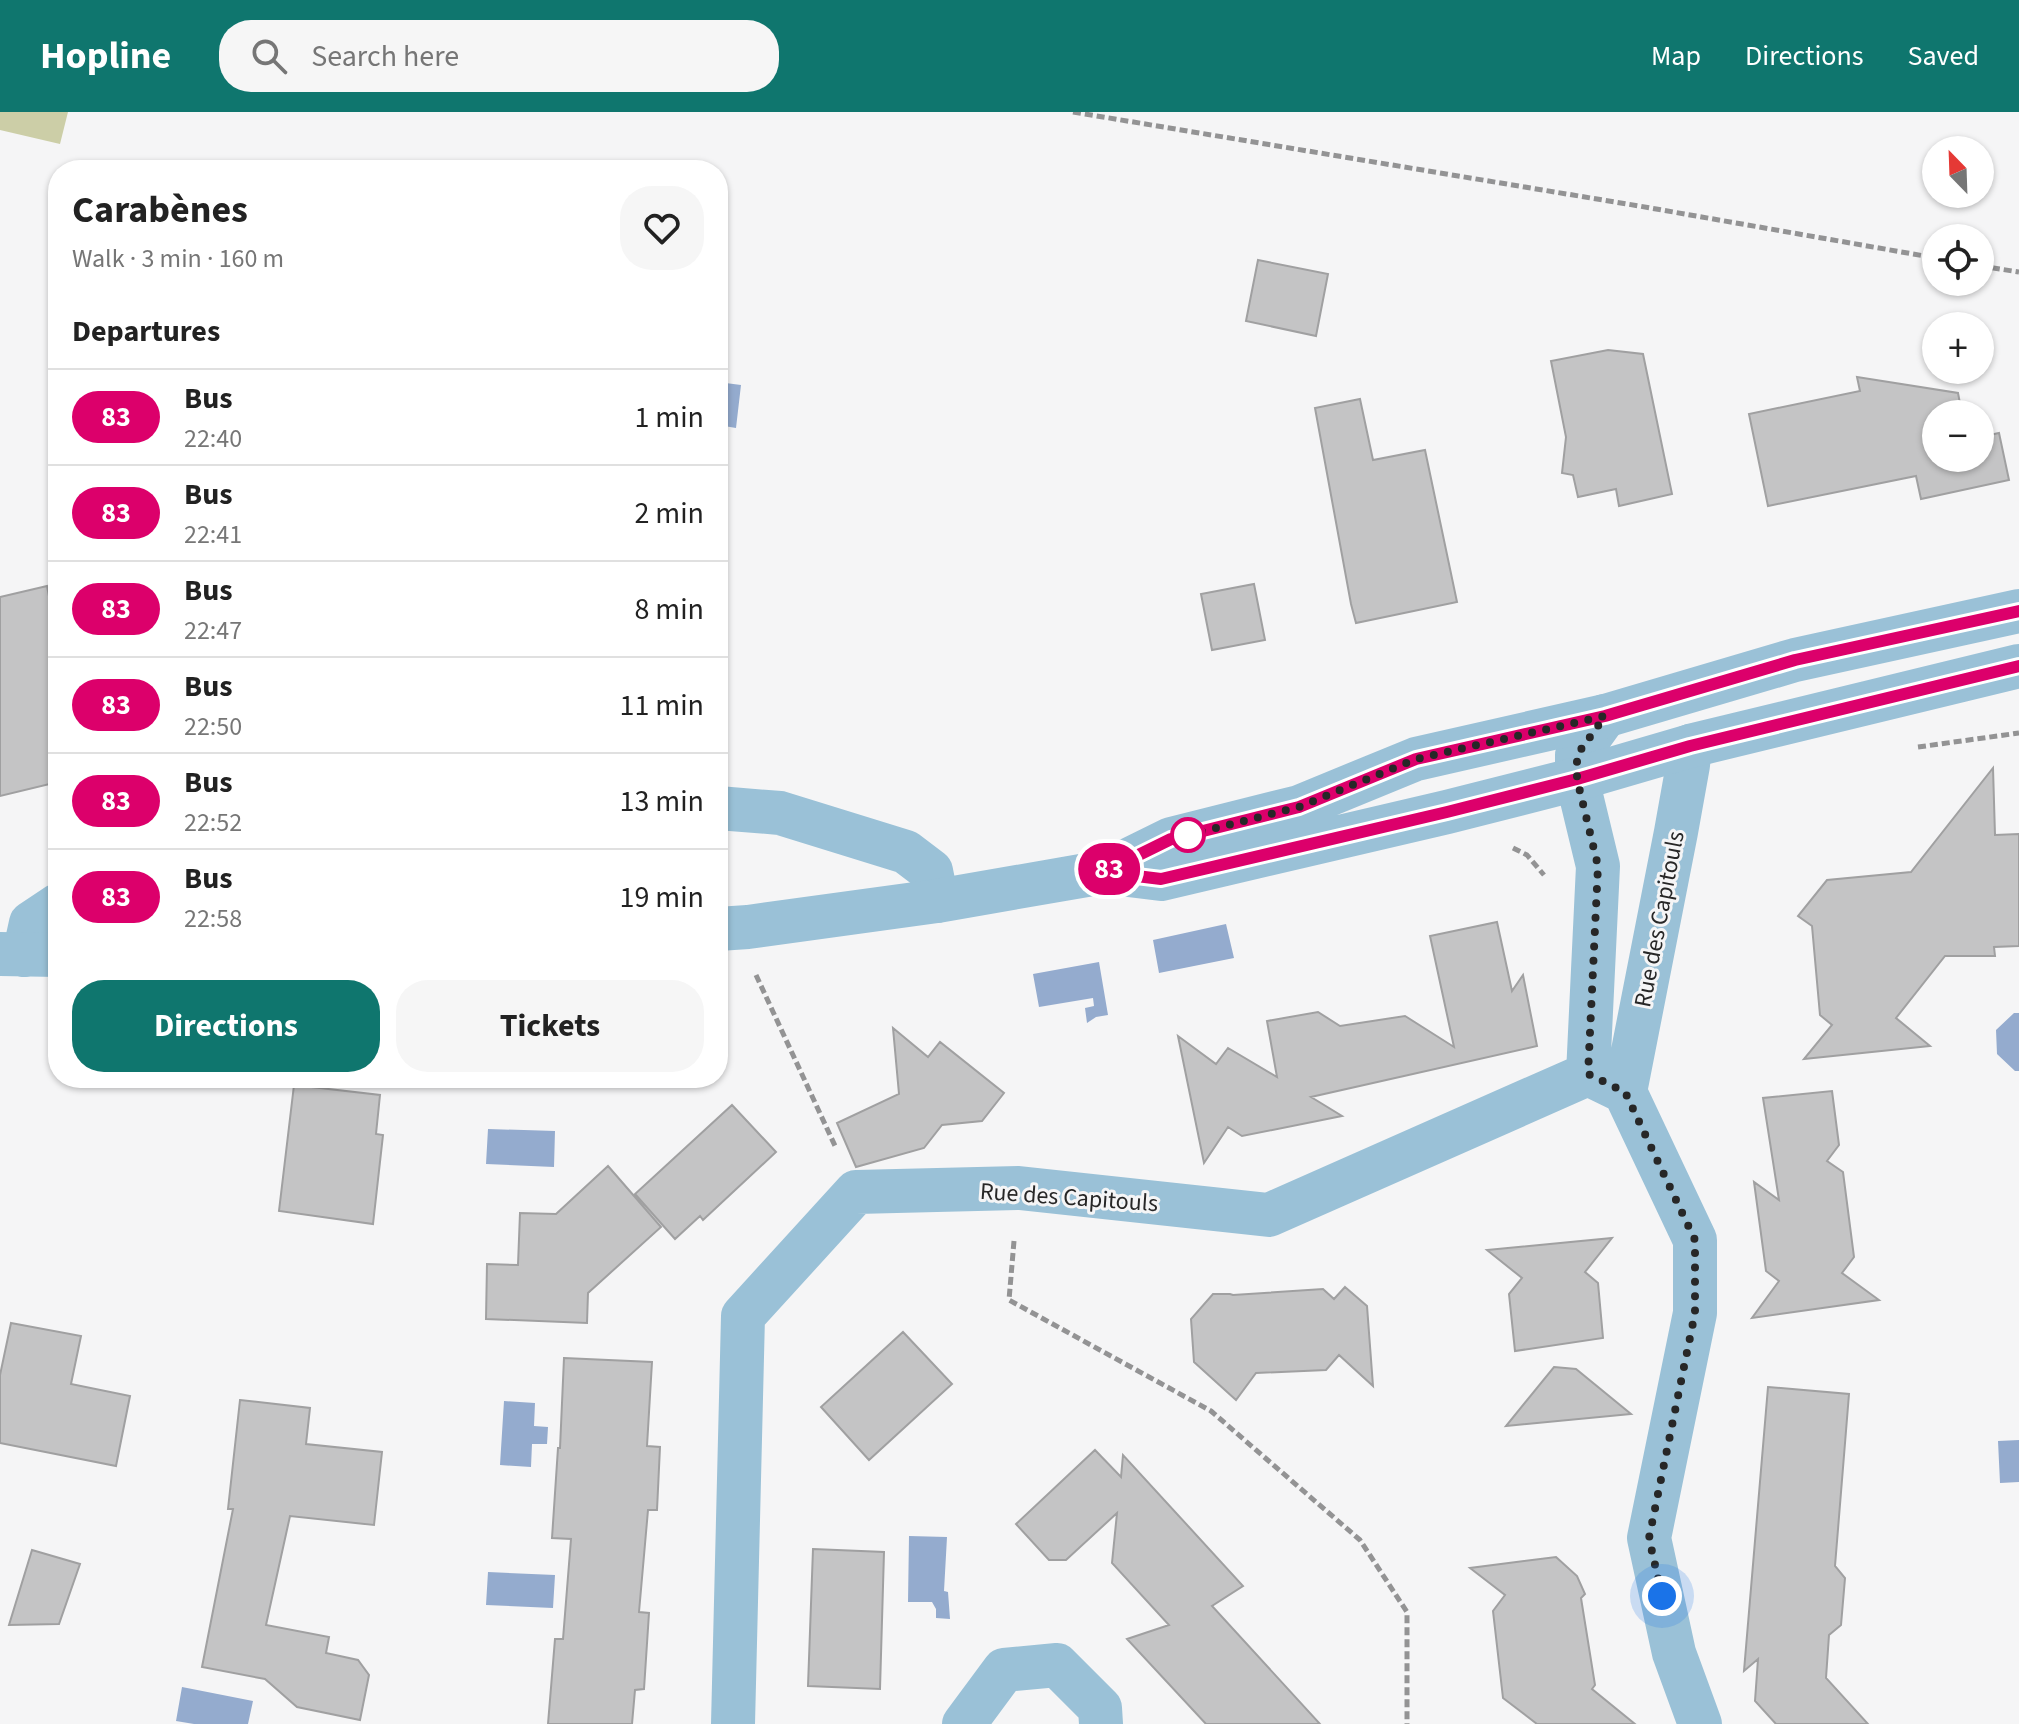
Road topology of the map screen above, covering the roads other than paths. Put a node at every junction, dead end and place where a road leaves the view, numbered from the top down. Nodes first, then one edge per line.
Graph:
1 (2019, 611) edge
2 (2019, 666) edge
3 (1605, 716) junction
4 (1690, 746) junction
5 (1577, 779) junction
6 (728, 809) edge
7 (1104, 872) junction
8 (937, 901) junction
9 (48, 912) edge
10 (728, 928) edge
11 (27, 955) edge
12 (1607, 1083) junction
13 (733, 1724) edge
14 (964, 1724) edge
15 (1101, 1724) edge
16 (1700, 1724) edge

1 - 3 street
2 - 4 street
3 - 5 street
3 - 7 street
4 - 5 street
4 - 12 street, Rue des Capitouls
5 - 7 street
5 - 12 street
6 - 8 street
7 - 8 street
8 - 10 street
9 - 11 street
12 - 13 street, Rue des Capitouls
12 - 16 street
14 - 15 street

